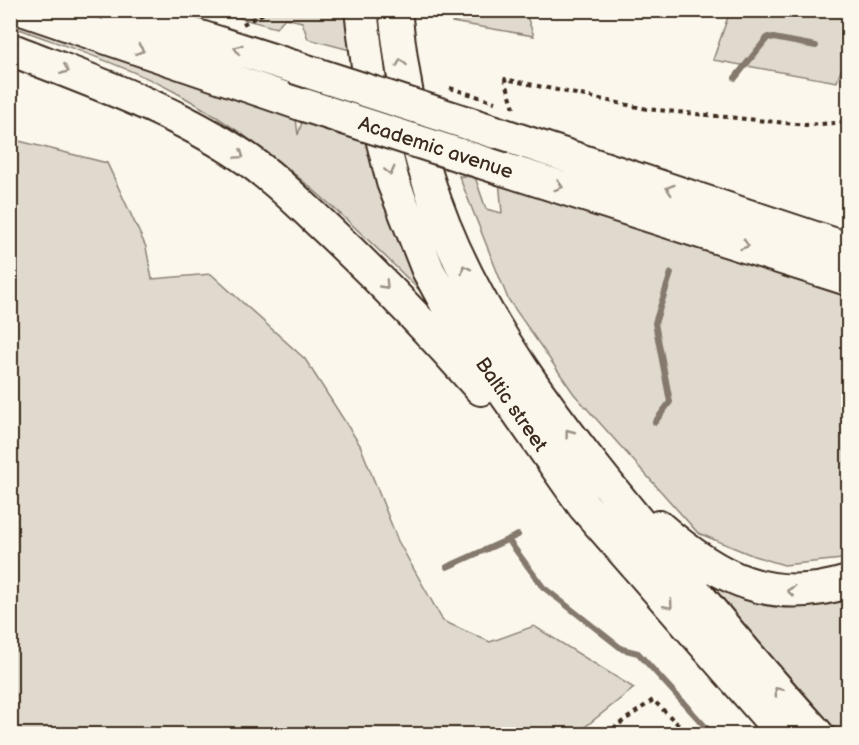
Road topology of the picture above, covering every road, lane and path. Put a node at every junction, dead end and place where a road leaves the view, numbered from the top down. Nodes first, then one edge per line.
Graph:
1 (25, 10) edge
2 (116, 10) edge
3 (270, 10) edge
4 (361, 10) edge
5 (395, 10) edge
6 (243, 24) dead end
7 (10, 49) edge
8 (504, 120) junction
9 (849, 122) edge
10 (849, 249) edge
11 (849, 279) edge
12 (604, 480) junction
13 (584, 506) junction
14 (849, 582) edge
15 (605, 735) edge
16 (688, 735) edge
17 (783, 735) edge
18 (817, 735) edge

1 -> 11 main road, Academic avenue, bridge
8 -> 2 main road, Academic avenue, bridge
3 - 6 path
4 -> 13 main road, Baltic street
12 -> 5 main road, Baltic street
7 -> 13 main road
8 - 9 path
10 -> 8 main road, Academic avenue
14 -> 12 main road
18 -> 12 main road, Baltic street
13 -> 17 main road, Baltic street
15 - 16 path

